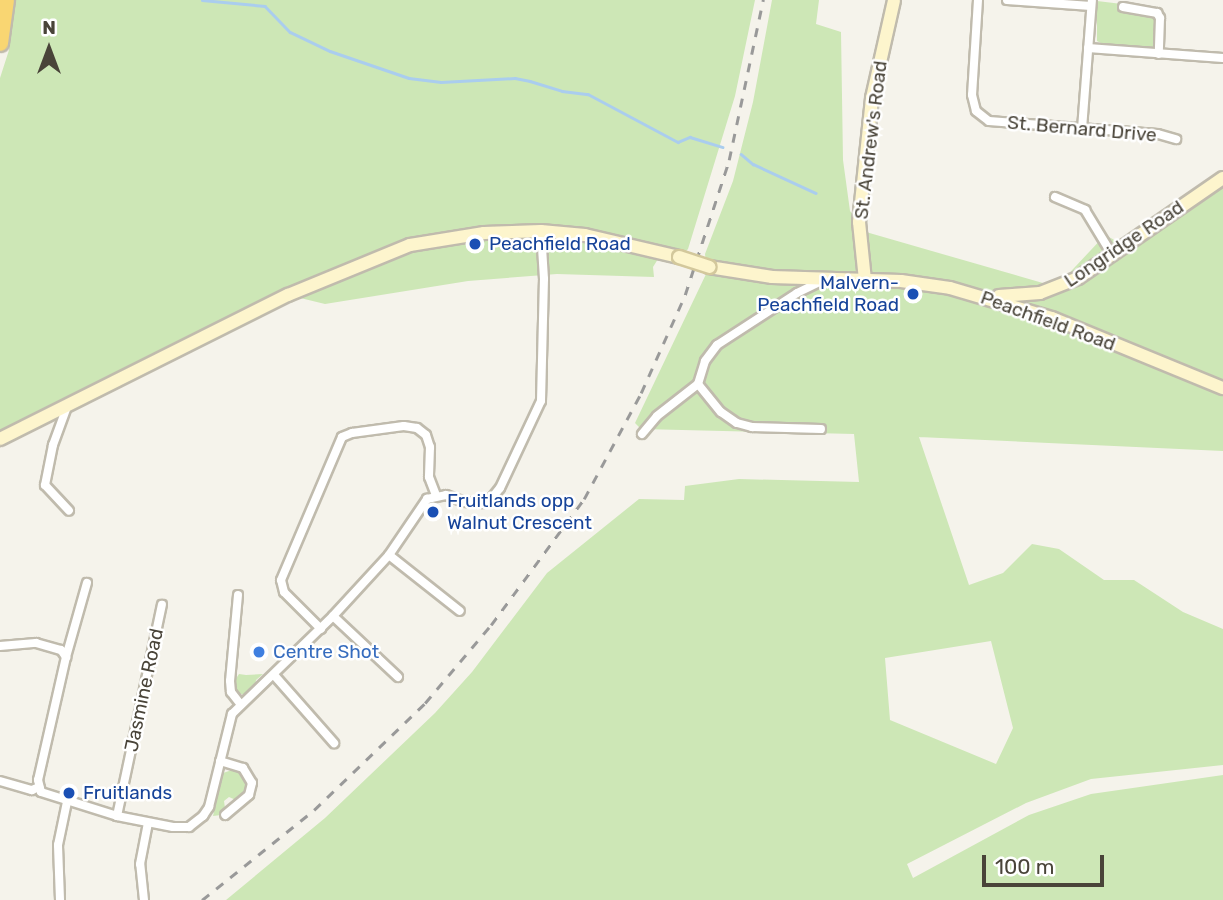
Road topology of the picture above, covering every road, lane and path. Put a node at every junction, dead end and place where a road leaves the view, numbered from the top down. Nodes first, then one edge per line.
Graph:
1 (6, 0) edge
2 (894, 0) edge
3 (978, 0) edge
4 (1007, 0) edge
5 (1092, 3) edge
6 (1123, 7) dead end
7 (0, 43) edge
8 (1088, 48) junction
9 (1159, 54) junction
10 (1223, 58) edge
11 (1082, 129) junction
12 (1177, 139) dead end
13 (1223, 178) edge
14 (1055, 197) dead end
15 (541, 231) junction
16 (1113, 256) junction
17 (825, 280) junction
18 (864, 281) junction
19 (978, 295) junction
20 (698, 384) junction
21 (1223, 388) edge
22 (68, 404) junction
23 (821, 429) dead end
24 (642, 434) dead end
25 (0, 439) edge
26 (436, 495) junction
27 (69, 511) dead end
28 (389, 555) junction
29 (87, 583) dead end
30 (237, 595) dead end
31 (162, 605) dead end
32 (460, 611) dead end
33 (333, 616) junction
34 (321, 629) junction
35 (0, 646) edge
36 (66, 657) junction
37 (274, 675) junction
38 (398, 677) dead end
39 (240, 705) junction
40 (334, 743) dead end
41 (220, 761) junction
42 (0, 781) edge
43 (39, 787) junction
44 (67, 802) junction
45 (225, 815) dead end
46 (117, 816) junction
47 (148, 823) junction
48 (60, 900) edge
49 (144, 900) edge

1 - 7 highway
2 - 18 street, St. Andrew's Road
3 - 11 street, St. Bernard Drive
4 - 5 street
5 - 8 street
6 - 9 street
8 - 9 street
8 - 11 street
9 - 10 street
11 - 12 street, St. Bernard Drive
13 - 16 street, Longridge Road
14 - 16 street
15 - 17 street, Peachfield Road, bridge
15 - 22 street, Peachfield Road
15 - 26 street
16 - 19 street, Longridge Road
17 - 18 street, Peachfield Road
17 - 20 street, Peachfield Road
18 - 19 street, Peachfield Road
19 - 21 street, Peachfield Road
20 - 23 street
20 - 24 street, Peachfield Road
22 - 25 street, Peachfield Road
22 - 27 street
26 - 28 street
26 - 34 street
28 - 32 street
28 - 33 street
29 - 36 street
30 - 39 street
31 - 46 street, Jasmine Road
33 - 34 street
33 - 38 street
34 - 37 street
35 - 36 street
36 - 43 street
37 - 39 street
37 - 40 street
39 - 41 street
41 - 45 street
41 - 47 street
42 - 43 street
43 - 44 street
44 - 46 street
44 - 48 street
46 - 47 street
47 - 49 street

